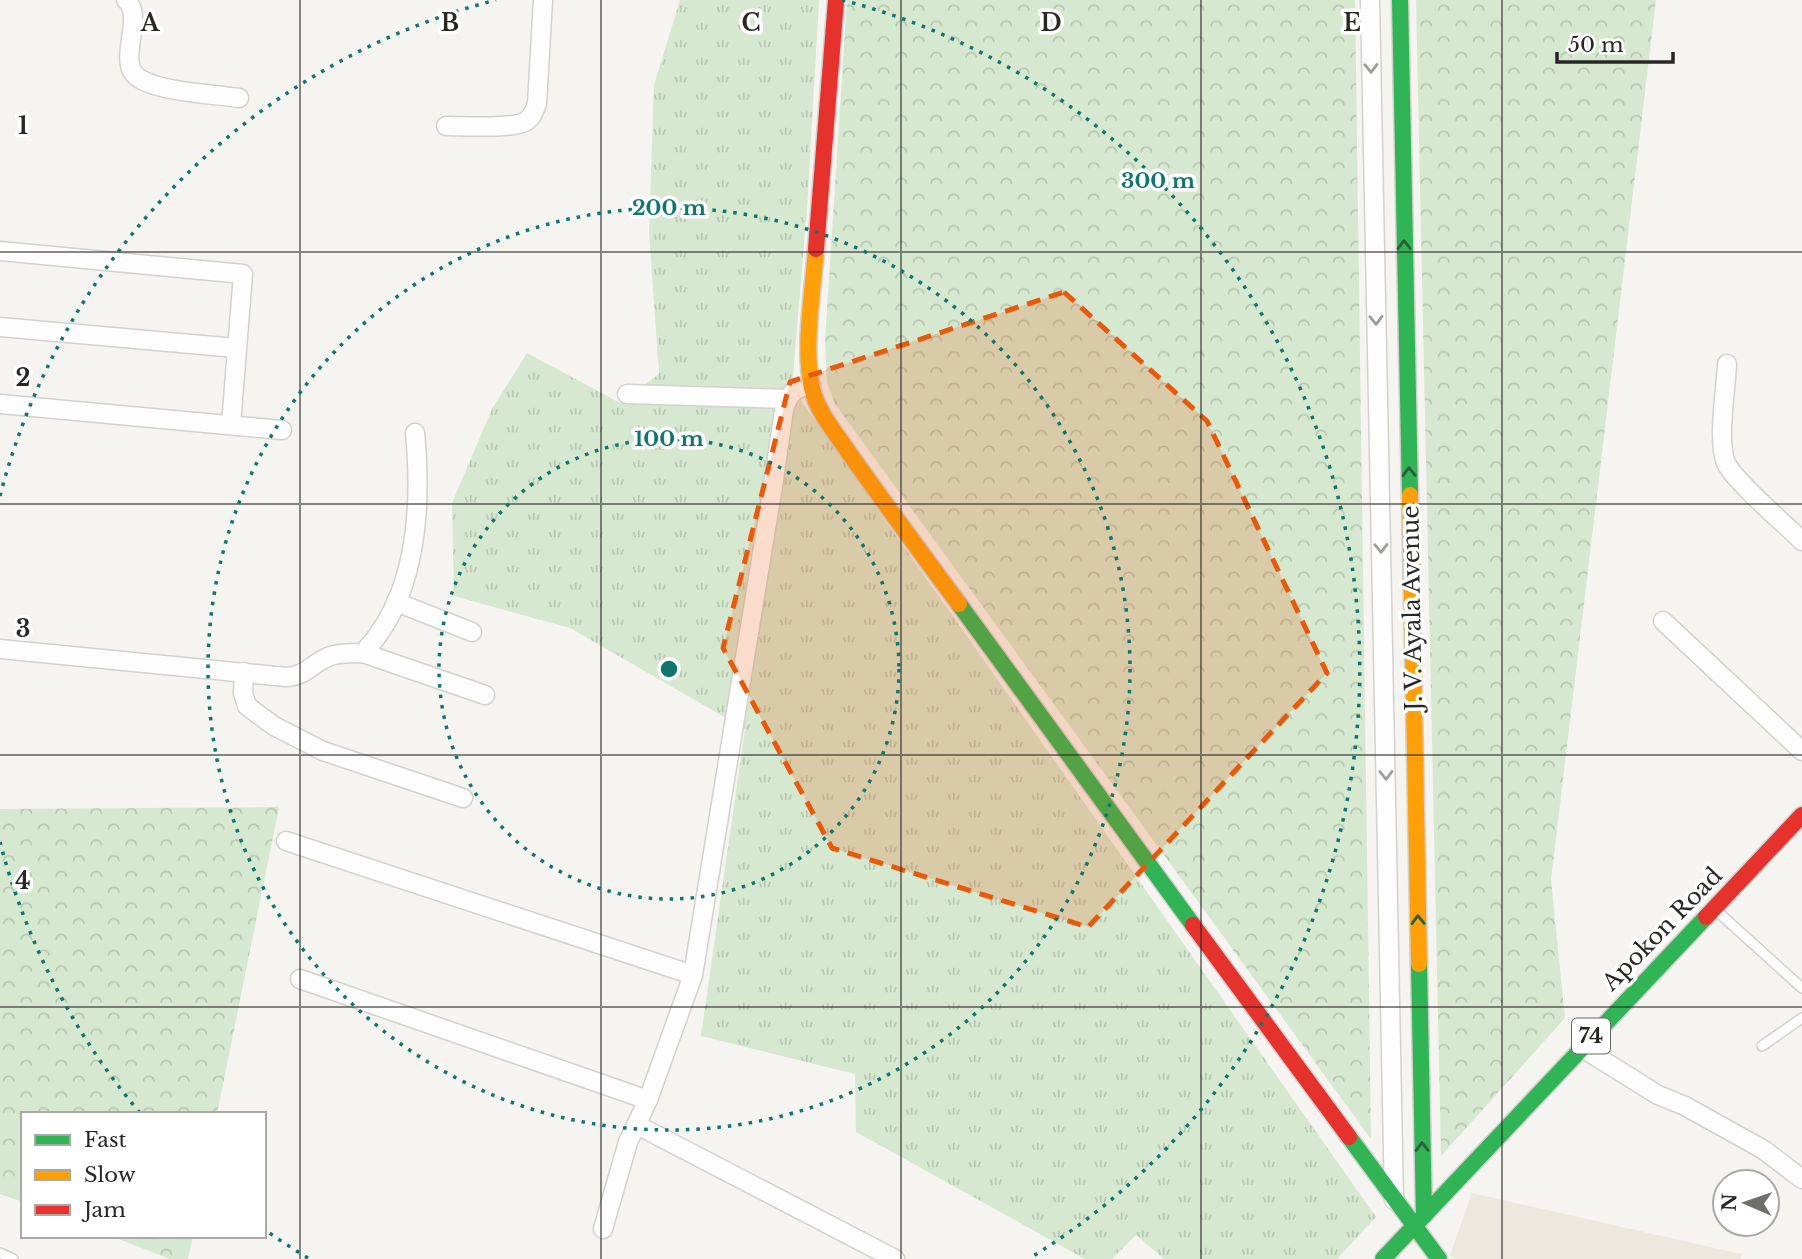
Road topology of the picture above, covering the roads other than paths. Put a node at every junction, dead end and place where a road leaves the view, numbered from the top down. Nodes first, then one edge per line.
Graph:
1 (126, 0) edge
2 (543, 0) edge
3 (836, 0) edge
4 (1370, 0) edge
5 (1400, 0) edge
6 (239, 98) dead end
7 (1402, 105) junction
8 (1372, 106) junction
9 (446, 126) dead end
10 (0, 251) edge
11 (0, 327) edge
12 (236, 348) junction
13 (1727, 364) dead end
14 (811, 385) junction
15 (627, 394) dead end
16 (787, 399) junction
17 (0, 404) edge
18 (231, 425) junction
19 (282, 430) dead end
20 (415, 433) dead end
21 (1802, 541) edge
22 (396, 602) junction
23 (1663, 621) dead end
24 (472, 632) dead end
25 (1412, 637) junction
26 (1383, 638) junction
27 (0, 649) edge
28 (363, 653) junction
29 (244, 672) junction
30 (485, 695) dead end
31 (1802, 751) edge
32 (463, 798) dead end
33 (1802, 815) edge
34 (285, 841) dead end
35 (1714, 908) junction
36 (692, 975) junction
37 (300, 979) dead end
38 (1802, 988) edge
39 (1802, 1018) edge
40 (1762, 1046) dead end
41 (1581, 1047) junction
42 (648, 1100) junction
43 (637, 1125) junction
44 (1802, 1179) edge
45 (1394, 1200) junction
46 (1419, 1221) junction
47 (603, 1229) dead end
48 (0, 1252) edge
49 (13, 1259) edge
50 (895, 1259) edge
51 (1383, 1259) edge
52 (1439, 1259) edge

1 - 6 street
2 - 9 street
3 - 14 main road
4 -> 8 street, J. V. Ayala Avenue
5 - 7 main road, J. V. Ayala Avenue
7 - 8 street
25 -> 7 main road, J. V. Ayala Avenue
8 -> 26 street, J. V. Ayala Avenue
10 - 12 street
11 - 12 street
12 - 18 street
13 - 21 street
14 - 16 street
14 - 45 main road
15 - 16 street
16 - 36 street
17 - 18 street
18 - 19 street
20 - 22 street
22 - 24 street
22 - 28 street
23 - 31 street
25 - 26 street
46 -> 25 main road, J. V. Ayala Avenue
26 -> 45 street, J. V. Ayala Avenue
27 - 29 street
28 - 29 street
28 - 30 street
29 - 32 street
33 - 35 main road, Apokon Road / 74
34 - 36 street
35 - 38 lane
35 - 41 main road, Apokon Road / 74
36 - 42 street
37 - 42 street
39 - 40 lane
41 - 44 street
41 - 46 main road, Apokon Road / 74
42 - 43 street
43 - 47 street
43 - 50 street
45 - 46 main road
46 - 51 main road, Apokon Road / 74
46 - 52 main road
48 - 49 lane

